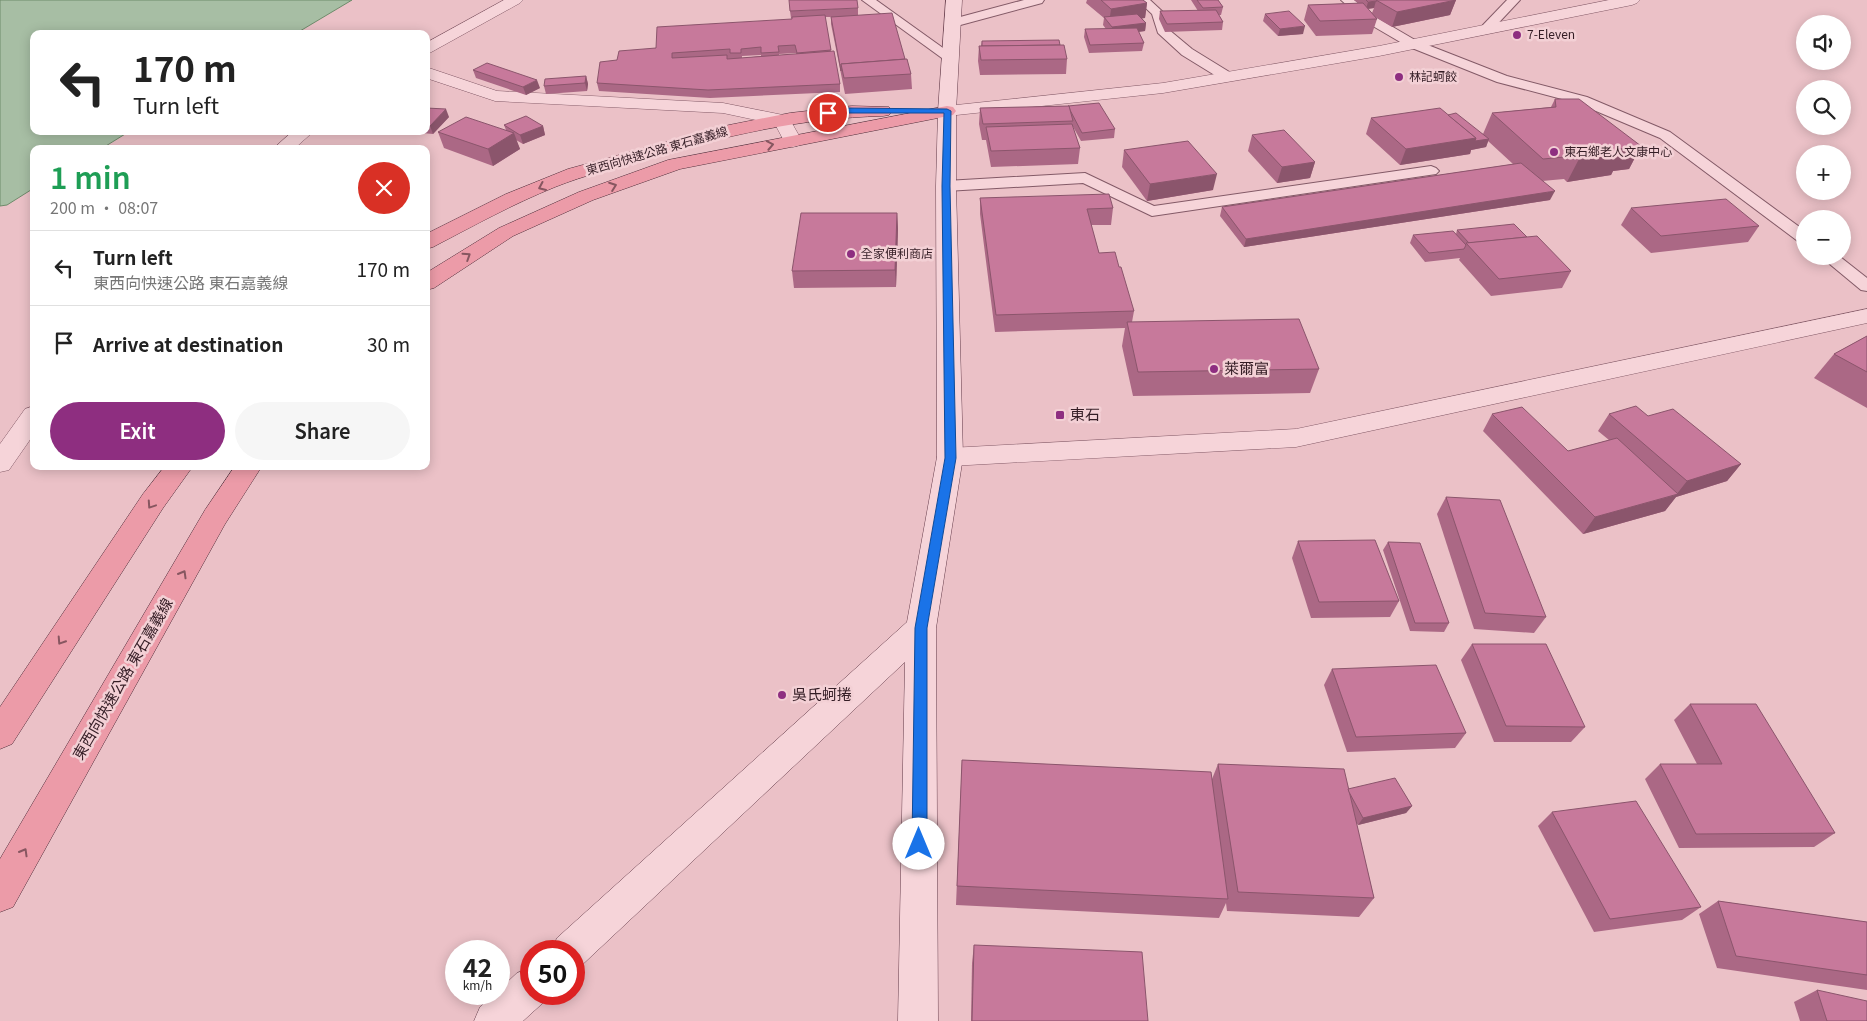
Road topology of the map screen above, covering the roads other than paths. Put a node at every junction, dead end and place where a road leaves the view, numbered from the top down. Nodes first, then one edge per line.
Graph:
1 (515, 0) edge
2 (868, 0) edge
3 (954, 0) edge
4 (1038, 0) edge
5 (1143, 0) edge
6 (1347, 0) edge
7 (1514, 0) edge
8 (1632, 0) edge
9 (953, 23) junction
10 (1486, 29) junction
11 (1411, 43) junction
12 (430, 48) edge
13 (951, 58) junction
14 (430, 73) edge
15 (1226, 76) junction
16 (947, 111) junction
17 (782, 120) junction
18 (300, 135) edge
19 (793, 141) junction
20 (287, 145) edge
21 (1431, 170) dead end
22 (946, 186) junction
23 (1796, 232) edge
24 (430, 241) edge
25 (1840, 265) edge
26 (430, 280) edge
27 (1867, 286) edge
28 (1867, 316) edge
29 (30, 421) edge
30 (950, 458) junction
31 (0, 463) edge
32 (177, 470) edge
33 (246, 470) edge
34 (921, 628) junction
35 (0, 734) edge
36 (0, 894) edge
37 (582, 940) edge
38 (520, 997) edge
39 (494, 1021) edge
40 (918, 1021) edge

1 - 12 street
2 - 13 lane
3 - 9 street
4 - 9 lane
5 - 15 lane
6 - 11 lane
7 - 10 lane
8 - 10 street
9 - 13 street
10 - 11 street
11 - 15 street
11 - 23 lane
13 - 16 street
14 - 17 street
15 - 16 street
16 - 17 main road, 東西向快速公路 東石嘉義線
16 - 19 main road, 東西向快速公路 東石嘉義線
16 - 22 street
17 - 19 street
17 -> 24 main road, 東西向快速公路 東石嘉義線
18 - 20 street
26 -> 19 main road, 東西向快速公路 東石嘉義線
21 - 22 lane
22 - 30 street
25 - 27 lane
28 - 30 street
29 - 31 street
30 - 34 street
32 -> 35 main road
36 -> 33 main road, 東西向快速公路 東石嘉義線
34 - 37 street
34 - 40 street
38 - 39 street

